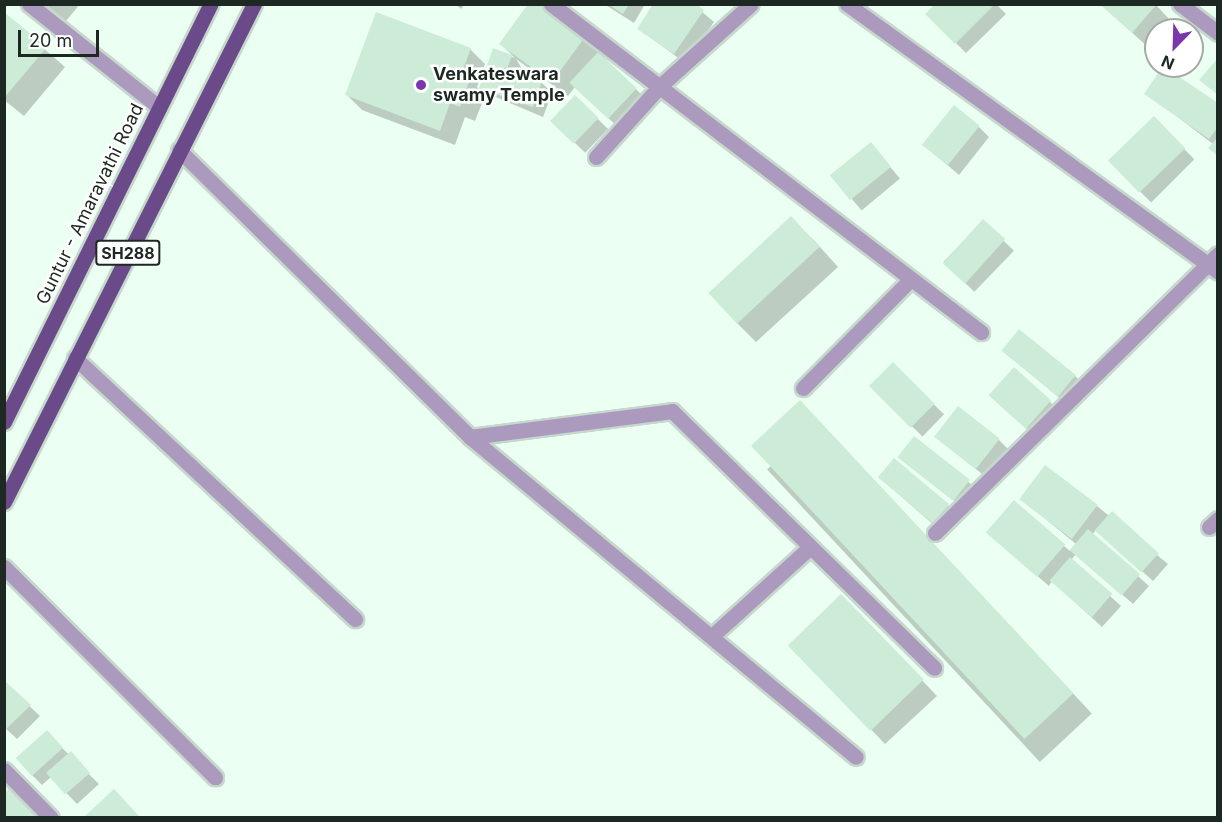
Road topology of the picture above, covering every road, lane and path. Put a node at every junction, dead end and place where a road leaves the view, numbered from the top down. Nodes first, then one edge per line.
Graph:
1 (28, 4) edge
2 (211, 4) edge
3 (254, 4) edge
4 (551, 4) edge
5 (751, 4) edge
6 (847, 4) edge
7 (1180, 4) edge
8 (1218, 33) edge
9 (660, 86) junction
10 (159, 106) junction
11 (179, 150) junction
12 (596, 157) dead end
13 (1214, 264) edge
14 (911, 279) junction
15 (981, 332) dead end
16 (75, 358) junction
17 (803, 388) dead end
18 (4, 422) edge
19 (470, 437) junction
20 (4, 502) edge
21 (935, 533) dead end
22 (810, 547) junction
23 (4, 567) edge
24 (355, 619) dead end
25 (712, 636) junction
26 (934, 668) dead end
27 (856, 757) dead end
28 (4, 770) edge
29 (215, 777) dead end
30 (51, 818) edge

1 - 10 street
2 - 10 main road, Guntur - Amaravathi Road / SH288
3 - 11 main road, SH288
4 - 9 street
5 - 9 street
6 - 13 street
7 - 8 street
9 - 12 street
9 - 14 street
10 - 18 main road, Guntur - Amaravathi Road / SH288
11 - 16 main road, SH288
11 - 19 street
13 - 21 street
14 - 15 street
14 - 17 street
16 - 20 main road, SH288
16 - 24 street
19 - 22 street
19 - 25 street
22 - 25 street
22 - 26 street
23 - 29 street
25 - 27 street
28 - 30 street

